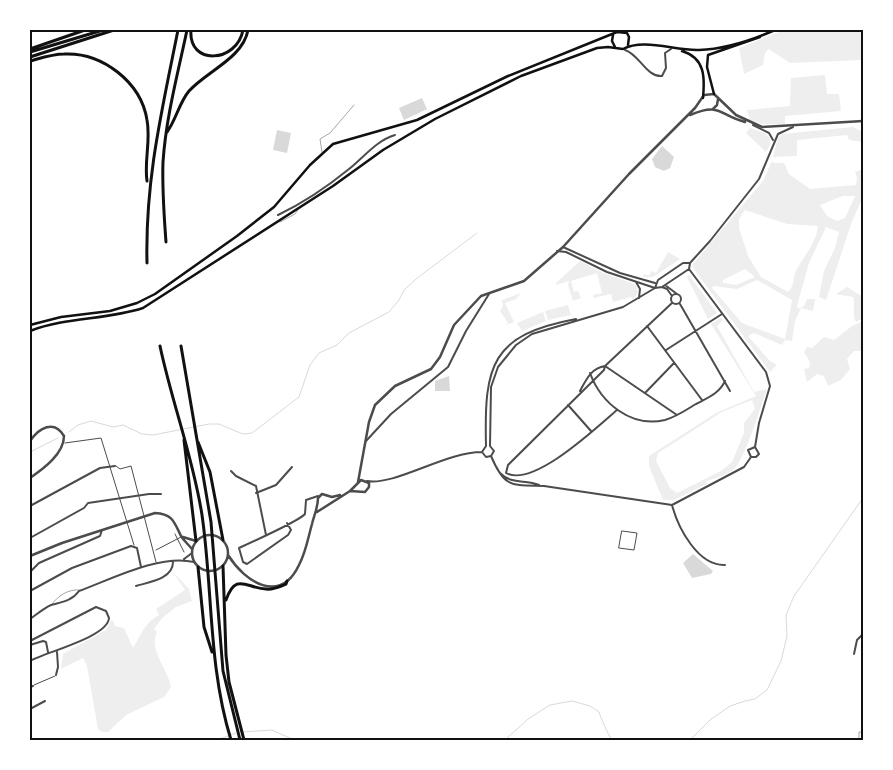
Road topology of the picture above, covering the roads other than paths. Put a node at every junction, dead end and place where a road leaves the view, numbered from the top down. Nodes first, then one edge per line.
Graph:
1 (84, 30) edge
2 (103, 30) edge
3 (114, 30) edge
4 (178, 30) edge
5 (187, 30) edge
6 (191, 30) edge
7 (243, 30) edge
8 (248, 30) edge
9 (776, 30) edge
10 (626, 31) edge
11 (768, 33) junction
12 (613, 35) junction
13 (628, 45) junction
14 (615, 47) junction
15 (623, 49) junction
16 (671, 49) junction
17 (678, 49) junction
18 (30, 51) edge
19 (30, 57) edge
20 (30, 61) edge
21 (714, 94) junction
22 (702, 98) junction
23 (718, 99) junction
24 (354, 106) dead end
25 (704, 108) junction
26 (712, 110) junction
27 (688, 116) junction
28 (863, 121) edge
29 (749, 123) junction
30 (753, 125) junction
31 (793, 127) junction
32 (166, 133) junction
33 (395, 135) dead end
34 (774, 142) junction
35 (322, 152) junction
36 (148, 187) junction
37 (278, 215) dead end
38 (166, 242) dead end
39 (566, 243) junction
40 (563, 247) junction
41 (557, 251) junction
42 (573, 252) junction
43 (147, 263) dead end
44 (690, 264) junction
45 (689, 269) junction
46 (636, 282) junction
47 (655, 283) junction
48 (665, 285) junction
49 (662, 287) junction
50 (655, 288) junction
51 (491, 292) junction
52 (677, 294) junction
53 (672, 296) junction
54 (639, 298) junction
55 (672, 303) junction
56 (680, 304) junction
57 (722, 314) junction
58 (586, 317) junction
59 (30, 325) edge
60 (647, 326) junction
61 (694, 331) junction
62 (30, 332) edge
63 (160, 346) dead end
64 (181, 346) dead end
65 (666, 350) junction
66 (674, 363) junction
67 (605, 366) junction
68 (590, 373) junction
69 (593, 380) junction
70 (725, 381) junction
71 (730, 391) dead end
72 (645, 392) junction
73 (579, 393) junction
74 (702, 400) junction
75 (568, 405) junction
76 (617, 410) junction
77 (677, 415) junction
78 (592, 432) junction
79 (184, 434) junction
80 (196, 440) junction
81 (366, 440) junction
82 (30, 441) edge
83 (64, 443) junction
84 (486, 446) junction
85 (490, 446) junction
86 (756, 447) junction
87 (482, 452) junction
88 (491, 456) junction
89 (751, 457) junction
90 (109, 466) junction
91 (115, 466) joint
92 (292, 467) dead end
93 (231, 471) dead end
94 (360, 473) junction
95 (30, 478) edge
96 (365, 480) junction
97 (358, 482) junction
98 (374, 482) junction
99 (369, 487) junction
100 (350, 491) junction
101 (256, 493) junction
102 (162, 494) dead end
103 (340, 495) junction
104 (320, 496) junction
105 (139, 497) junction
106 (310, 498) junction
107 (119, 499) junction
108 (318, 502) junction
109 (672, 505) junction
110 (30, 506) edge
111 (316, 512) junction
112 (145, 516) junction
113 (128, 522) junction
114 (287, 523) junction
115 (102, 530) junction
116 (175, 534) dead end
117 (181, 536) junction
118 (266, 536) junction
119 (30, 538) edge
120 (176, 540) junction
121 (198, 540) junction
122 (222, 540) junction
123 (134, 545) junction
124 (192, 549) junction
125 (155, 550) junction
126 (634, 550) joint
127 (184, 552) dead end
128 (192, 553) junction
129 (228, 555) junction
130 (30, 556) edge
131 (182, 560) junction
132 (173, 562) junction
133 (194, 562) junction
134 (157, 564) junction
135 (725, 565) dead end
136 (223, 566) junction
137 (235, 566) junction
138 (142, 568) junction
139 (199, 568) junction
140 (30, 572) edge
141 (287, 581) junction
142 (136, 586) dead end
143 (80, 590) junction
144 (30, 591) edge
145 (225, 603) junction
146 (51, 605) junction
147 (30, 619) edge
148 (863, 634) edge
149 (30, 641) edge
150 (30, 646) edge
151 (48, 652) junction
152 (57, 652) junction
153 (854, 654) dead end
154 (213, 655) junction
155 (30, 661) edge
156 (56, 676) joint
157 (227, 682) junction
158 (32, 686) edge
159 (46, 701) dead end
160 (30, 709) edge
161 (863, 732) edge
162 (859, 739) edge
163 (231, 740) edge
164 (242, 740) edge

1 - 18 highway
2 - 18 highway
3 - 19 highway
4 - 36 highway
5 - 32 highway
6 - 7 highway
8 - 32 highway
9 - 11 main road
10 - 12 main road
10 - 13 main road
11 - 17 main road
11 - 21 main road
12 - 14 main road
12 - 35 main road
13 - 15 main road
13 - 16 main road
14 - 15 main road
14 - 62 main road
15 - 16 street
16 - 17 main road
17 - 22 main road
20 - 36 highway
21 - 22 street
21 - 23 street
22 - 25 street
22 - 27 street
23 - 26 street
23 - 29 street
24 - 35 lane
25 - 26 street
25 - 27 street
26 - 29 street
27 - 39 street
28 - 31 street
29 - 30 street
30 - 31 street
30 - 34 street
31 - 34 street
32 - 38 highway
33 - 37 street
34 - 44 street
35 - 59 main road
36 - 43 highway
39 - 40 street
39 - 42 street
40 - 41 street
40 - 42 street
41 - 46 street
41 - 51 street
42 - 47 street
44 - 45 street
44 - 47 street
45 - 48 street
45 - 57 street
46 - 50 street
46 - 54 street
47 - 50 street
48 - 49 street
48 - 52 street
49 - 50 street
49 - 53 street
50 - 54 street
51 - 81 street
51 - 81 street
52 - 53 street
52 - 56 street
53 - 55 street
54 - 58 street
55 - 56 street
55 - 60 street
56 - 61 street
57 - 61 street
57 - 86 street
58 - 84 street
58 - 85 street
60 - 65 street
60 - 67 street
61 - 65 street
61 - 70 street
63 - 79 highway
64 - 80 highway
65 - 66 street
66 - 72 street
66 - 74 street
67 - 68 street
67 - 69 street
67 - 72 street
68 - 69 street
68 - 73 street
69 - 73 street
69 - 76 street
70 - 71 street
70 - 74 street
72 - 77 street
73 - 75 street
74 - 77 street
75 - 78 street
75 - 78 street
76 - 77 street
76 - 78 street
79 - 121 highway
79 - 154 highway
80 - 122 highway
80 - 157 highway
81 - 94 street
82 - 83 street
83 - 90 street
83 - 95 street
84 - 85 street
84 - 87 street
85 - 88 street
86 - 89 street
86 - 89 street
87 - 88 street
87 - 98 street
88 - 109 street
89 - 109 street
90 - 91 street
90 - 107 street
90 - 110 street
91 - 105 street
92 - 101 street
93 - 101 street
94 - 96 street
94 - 97 street
96 - 97 street
96 - 98 street
96 - 99 street
97 - 100 street
98 - 99 street
99 - 100 street
100 - 103 street
101 - 118 street
102 - 105 street
103 - 104 street
103 - 111 street
104 - 106 street
104 - 108 street
105 - 107 street
105 - 112 street
106 - 108 street
106 - 114 street
107 - 113 street
107 - 119 street
108 - 111 street
109 - 135 street
111 - 141 street
112 - 113 street
112 - 117 street
112 - 125 street
113 - 115 street
113 - 123 street
114 - 118 street
114 - 118 street
115 - 130 street
115 - 140 street
116 - 120 street
117 - 120 street
117 - 121 street
117 - 124 street
120 - 125 street
120 - 127 street
121 - 122 street
121 - 124 street
122 - 129 street
123 - 138 street
123 - 144 street
124 - 128 street
125 - 134 street
126 - 126 street
128 - 131 street
128 - 133 street
129 - 136 street
129 - 137 street
131 - 132 street
131 - 133 street
132 - 134 street
132 - 142 street
133 - 139 street
134 - 138 street
136 - 137 street
136 - 139 street
136 - 145 highway
137 - 141 street
138 - 143 street
139 - 154 highway
141 - 145 highway
143 - 146 street
143 - 146 lane
145 - 157 highway
146 - 147 street
148 - 153 street
149 - 152 street
150 - 151 street
151 - 152 street
151 - 155 street
152 - 156 street
154 - 163 highway
156 - 158 street
157 - 164 highway
159 - 160 street
161 - 162 lane

